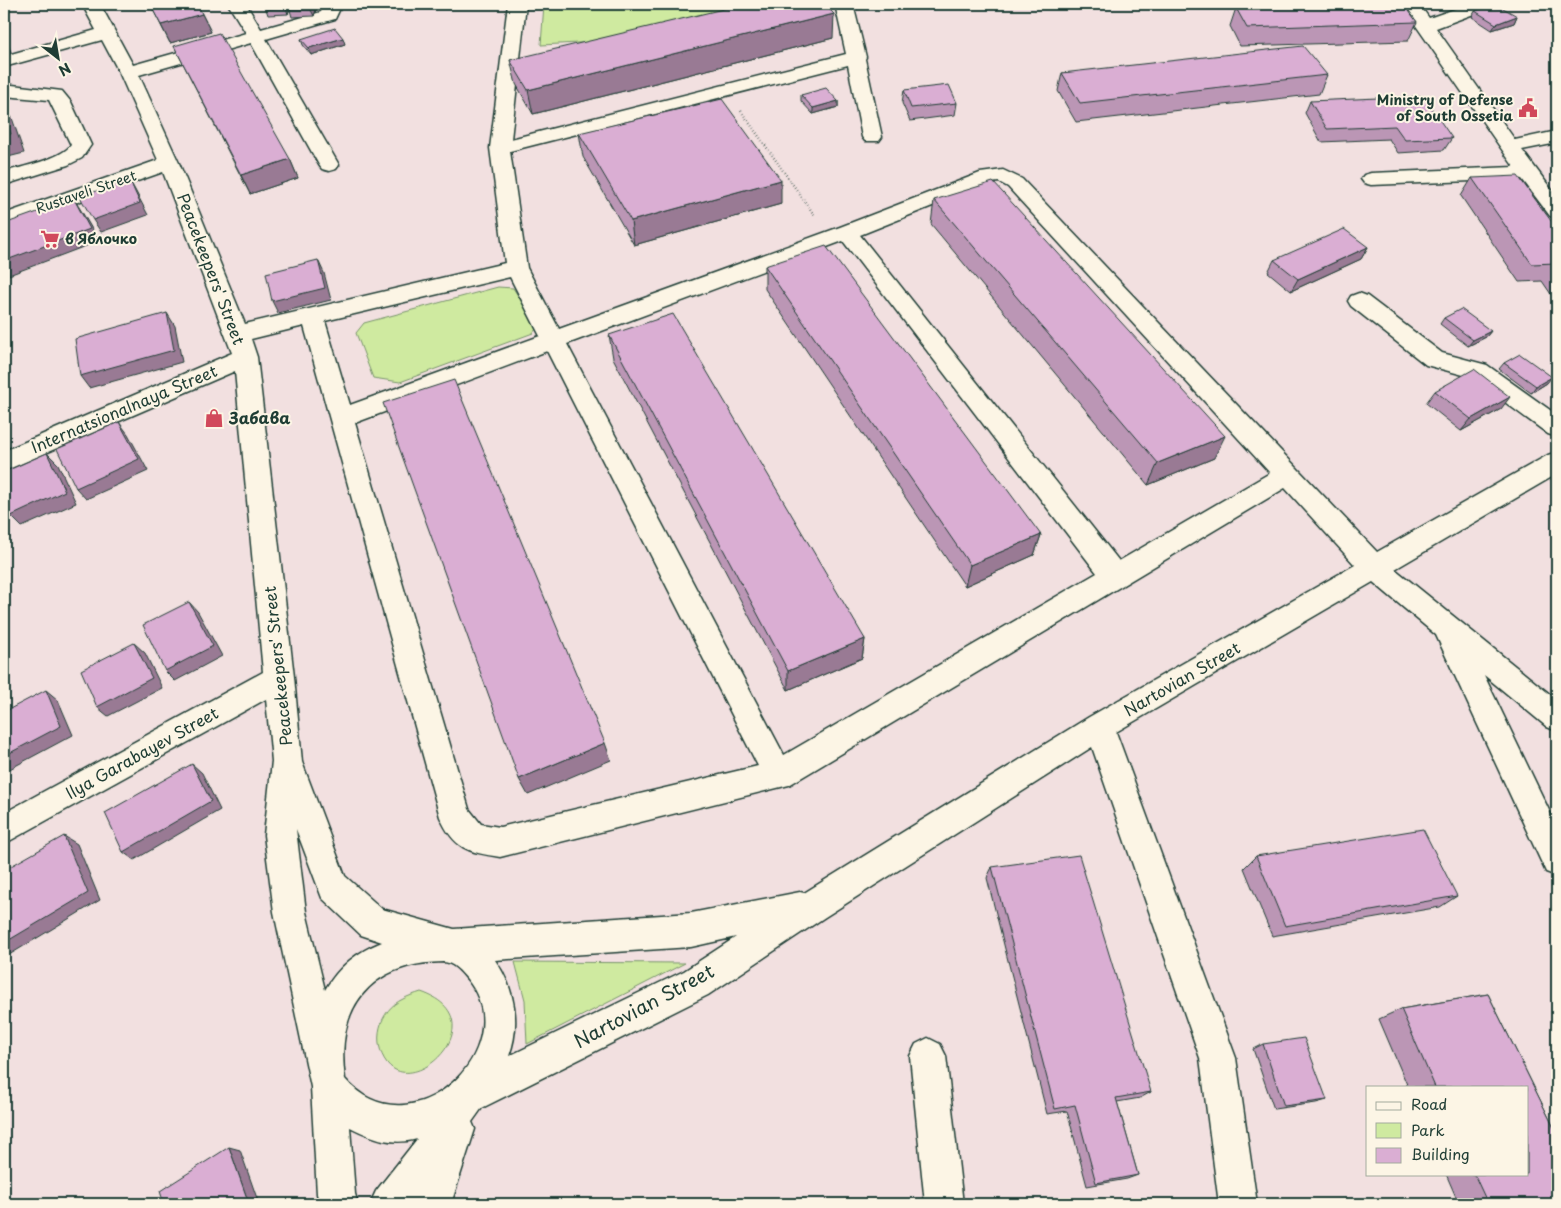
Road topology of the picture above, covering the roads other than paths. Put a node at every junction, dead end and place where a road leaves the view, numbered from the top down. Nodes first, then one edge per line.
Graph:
1 (92, 4) edge
2 (237, 4) edge
3 (517, 4) edge
4 (844, 4) edge
5 (1410, 4) edge
6 (1484, 4) edge
7 (331, 10) edge
8 (1425, 26) junction
9 (106, 33) junction
10 (256, 36) junction
11 (857, 57) junction
12 (4, 62) edge
13 (128, 72) junction
14 (4, 90) edge
15 (872, 137) dead end
16 (1557, 137) edge
17 (1510, 147) junction
18 (500, 148) junction
19 (169, 163) junction
20 (330, 165) dead end
21 (1528, 173) junction
22 (4, 179) edge
23 (1371, 179) dead end
24 (1557, 211) edge
25 (4, 222) edge
26 (839, 235) junction
27 (516, 268) junction
28 (1359, 301) dead end
29 (313, 318) junction
30 (553, 339) junction
31 (241, 345) junction
32 (342, 418) junction
33 (1557, 428) edge
34 (4, 460) edge
35 (1557, 462) edge
36 (1288, 475) junction
37 (1375, 568) junction
38 (1114, 576) junction
39 (1445, 624) junction
40 (280, 678) junction
41 (1557, 718) edge
42 (1099, 726) junction
43 (287, 761) junction
44 (778, 775) junction
45 (4, 830) edge
46 (1557, 861) edge
47 (813, 906) junction
48 (454, 946) junction
49 (928, 1056) dead end
50 (326, 1071) junction
51 (469, 1095) junction
52 (335, 1201) edge
53 (389, 1204) edge
54 (432, 1204) edge
55 (944, 1204) edge
56 (1238, 1204) edge

1 - 9 street, Peacekeepers' Street
2 - 10 street
3 - 18 street
4 - 11 street
5 - 8 street
6 - 8 street
7 - 10 street
8 - 17 street
9 - 12 street
9 - 13 street, Peacekeepers' Street
10 - 13 street
10 - 20 street
11 - 15 street
11 - 18 street
13 - 19 street, Peacekeepers' Street
14 - 22 street
16 - 17 street
17 - 21 street
18 - 27 street
19 - 25 street, Rustaveli Street
19 - 31 street, Peacekeepers' Street
21 - 23 street
21 - 24 street
26 - 30 street
26 - 36 street
26 - 38 street
27 - 29 street, Internatsionalnaya Street
27 - 30 street
28 - 33 street
29 - 31 street, Internatsionalnaya Street
29 - 32 street
30 - 32 street
30 - 44 street
31 - 34 street, Internatsionalnaya Street
31 - 40 street, Peacekeepers' Street
32 - 44 street
35 - 37 street, Nartovian Street
36 - 37 street
36 - 38 street
37 - 39 street
37 - 42 street, Nartovian Street
38 - 44 street
39 - 41 street
39 - 46 street
40 - 43 street, Peacekeepers' Street
40 - 45 street, Ilya Garabayev Street
42 - 47 street, Nartovian Street
42 - 56 street
43 - 48 street, Peacekeepers' Street
43 - 50 street, Peacekeepers' Street
47 - 48 street, Nartovian Street
47 - 51 street, Nartovian Street
48 - 50 street, Nartovian Street
48 - 51 street, Nartovian Street
49 - 55 street
50 - 51 street, Nartovian Street
50 - 52 street
51 - 53 street
51 - 54 street

